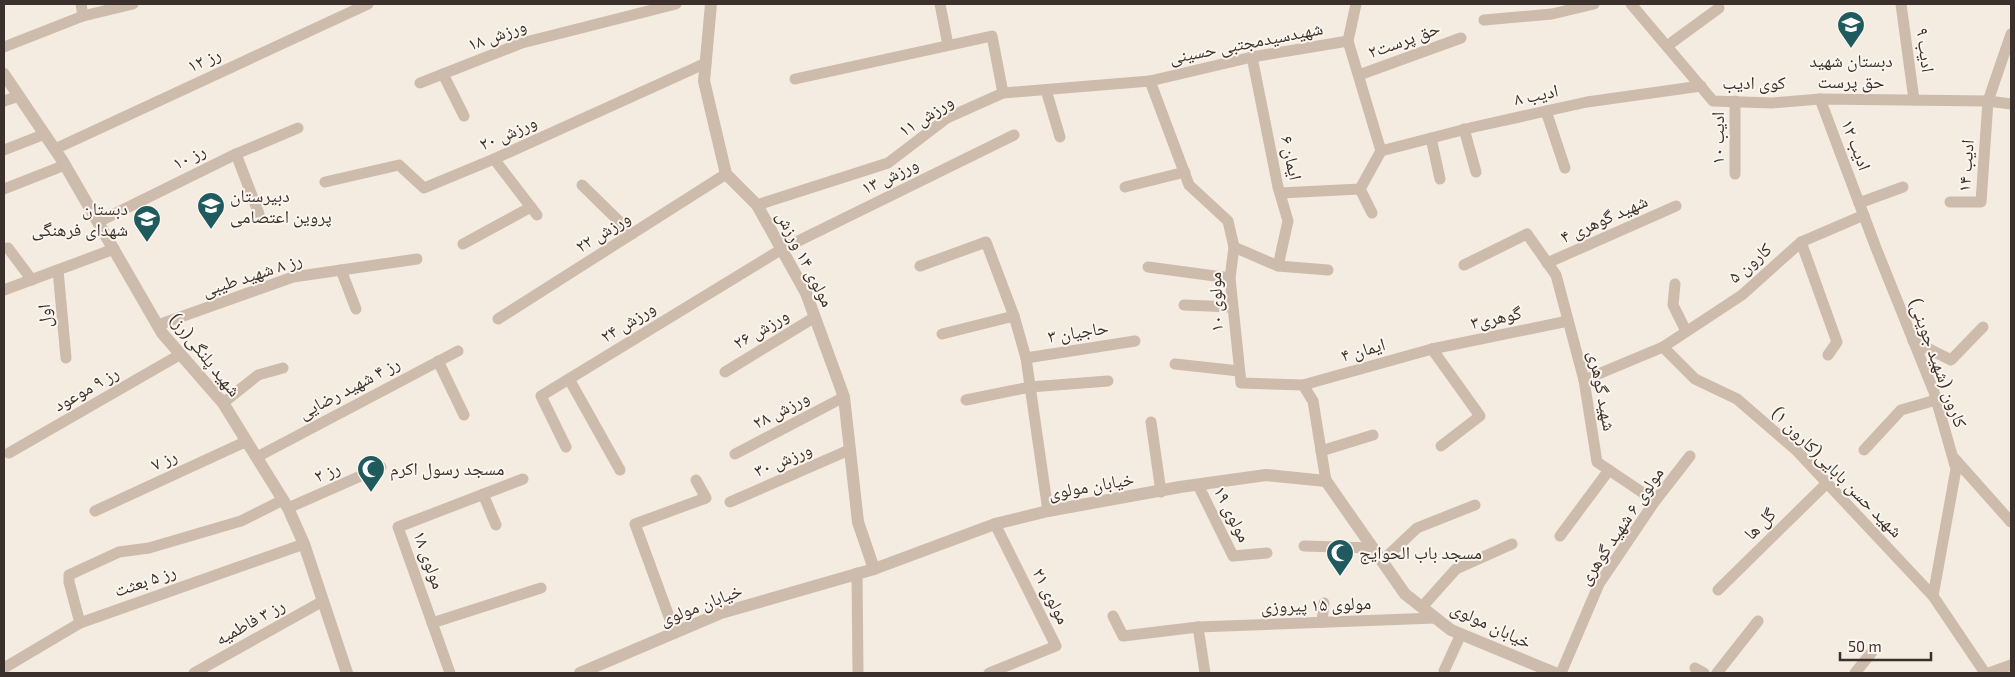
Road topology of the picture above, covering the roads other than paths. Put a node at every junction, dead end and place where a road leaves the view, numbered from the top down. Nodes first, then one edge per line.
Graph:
1 (81, 4) edge
2 (133, 4) edge
3 (368, 4) edge
4 (676, 4) edge
5 (711, 4) edge
6 (940, 4) edge
7 (1356, 4) edge
8 (1594, 4) edge
9 (1631, 4) edge
10 (1901, 4) edge
11 (1719, 8) dead end
12 (83, 16) junction
13 (1484, 20) dead end
14 (2011, 34) edge
15 (1461, 38) dead end
16 (1348, 42) junction
17 (948, 45) junction
18 (1667, 46) junction
19 (4, 47) edge
20 (1252, 57) junction
21 (706, 63) junction
22 (4, 74) edge
23 (443, 74) junction
24 (1358, 75) junction
25 (795, 79) dead end
26 (1150, 81) junction
27 (420, 83) dead end
28 (1701, 86) junction
29 (1046, 90) junction
30 (1003, 94) junction
31 (19, 96) junction
32 (1820, 99) junction
33 (1914, 100) junction
34 (4, 101) edge
35 (1735, 101) junction
36 (1988, 101) junction
37 (2011, 104) edge
38 (1546, 111) junction
39 (464, 116) dead end
40 (298, 128) dead end
41 (1464, 129) junction
42 (45, 134) junction
43 (1014, 135) dead end
44 (1060, 136) dead end
45 (1431, 138) junction
46 (55, 149) junction
47 (4, 150) edge
48 (1382, 151) junction
49 (236, 154) junction
50 (494, 159) junction
51 (65, 164) junction
52 (1565, 168) dead end
53 (1184, 172) junction
54 (1476, 172) dead end
55 (726, 174) junction
56 (1735, 174) dead end
57 (1440, 179) dead end
58 (324, 182) dead end
59 (582, 185) dead end
60 (1125, 187) dead end
61 (1903, 187) dead end
62 (4, 189) edge
63 (1360, 189) junction
64 (1280, 193) junction
65 (1950, 202) dead end
66 (1859, 203) junction
67 (757, 205) junction
68 (1676, 206) dead end
69 (1372, 213) dead end
70 (260, 214) dead end
71 (1864, 215) junction
72 (98, 222) junction
73 (632, 234) junction
74 (1800, 242) junction
75 (463, 244) dead end
76 (1234, 247) junction
77 (8, 248) dead end
78 (114, 249) junction
79 (782, 249) junction
80 (418, 258) dead end
81 (1547, 263) junction
82 (1464, 265) dead end
83 (920, 266) dead end
84 (1278, 266) junction
85 (1148, 267) dead end
86 (58, 270) junction
87 (341, 270) junction
88 (1328, 270) dead end
89 (1230, 278) junction
90 (32, 280) junction
91 (1675, 284) dead end
92 (4, 290) edge
93 (1184, 305) dead end
94 (1232, 307) junction
95 (356, 309) dead end
96 (815, 316) junction
97 (1014, 316) junction
98 (498, 319) dead end
99 (1568, 321) junction
100 (158, 325) junction
101 (1983, 327) dead end
102 (1686, 331) junction
103 (942, 334) dead end
104 (1135, 341) dead end
105 (1913, 341) junction
106 (1663, 347) junction
107 (1432, 348) junction
108 (458, 351) dead end
109 (181, 354) junction
110 (1828, 355) dead end
111 (66, 358) dead end
112 (1026, 358) junction
113 (438, 361) junction
114 (1175, 364) dead end
115 (283, 368) dead end
116 (1239, 371) junction
117 (725, 372) dead end
118 (569, 379) junction
119 (1584, 380) junction
120 (1108, 381) dead end
121 (1303, 385) junction
122 (1030, 387) junction
123 (844, 397) junction
124 (966, 400) dead end
125 (1936, 400) junction
126 (223, 403) junction
127 (464, 415) dead end
128 (1151, 422) dead end
129 (1373, 435) dead end
130 (247, 441) junction
131 (1441, 446) dead end
132 (566, 448) dead end
133 (850, 450) junction
134 (1864, 450) dead end
135 (1321, 451) junction
136 (9, 453) dead end
137 (734, 454) dead end
138 (1690, 456) dead end
139 (257, 457) junction
140 (1953, 457) junction
141 (381, 467) dead end
142 (620, 470) dead end
143 (1609, 470) junction
144 (523, 479) dead end
145 (696, 480) dead end
146 (1326, 481) junction
147 (1827, 483) junction
148 (1198, 485) junction
149 (1161, 492) junction
150 (483, 494) junction
151 (1655, 501) junction
152 (730, 502) dead end
153 (285, 504) junction
154 (1474, 505) dead end
155 (95, 511) dead end
156 (1048, 511) junction
157 (2011, 522) edge
158 (496, 524) dead end
159 (995, 524) junction
160 (1560, 536) dead end
161 (304, 544) junction
162 (1512, 544) dead end
163 (1304, 546) dead end
164 (1372, 548) junction
165 (1267, 553) dead end
166 (1382, 561) junction
167 (874, 568) junction
168 (857, 573) junction
169 (541, 588) dead end
170 (1718, 590) dead end
171 (1933, 596) junction
172 (323, 601) junction
173 (1324, 603) dead end
174 (1422, 607) junction
175 (1113, 616) dead end
176 (1435, 618) junction
177 (1758, 621) dead end
178 (80, 622) junction
179 (1322, 622) junction
180 (432, 623) junction
181 (1198, 628) junction
182 (675, 633) junction
183 (1460, 634) junction
184 (1872, 652) dead end
185 (2011, 665) edge
186 (4, 668) edge
187 (1444, 671) dead end
188 (194, 673) edge
189 (347, 673) edge
190 (450, 673) edge
191 (580, 673) edge
192 (858, 673) edge
193 (989, 673) edge
194 (1205, 673) edge
195 (1555, 673) edge
196 (1561, 673) edge
197 (1717, 673) edge
198 (1855, 673) edge
199 (1985, 673) edge
200 (1989, 673) edge

1 - 12 street
2 - 12 street
3 - 46 street, رز ۱۲
4 - 23 street, ورزش ۱۸
5 - 21 street
6 - 17 street
7 - 16 street
8 - 13 street
9 - 18 street, کوی ادیب
10 - 33 street, ادیب ۹
11 - 18 street
12 - 19 street
14 - 36 street
15 - 24 street, حق پرست۲
16 - 20 street, شهیدسیدمجتبی حسینی
16 - 24 street
17 - 25 street
17 - 30 street
18 - 28 street, کوی ادیب
20 - 26 street, شهیدسیدمجتبی حسینی
20 - 64 street, ایمان ۶
21 - 50 street, ورزش ۲۰
21 - 55 street
22 - 31 street, شهید پلنگی(رز)
23 - 27 street, ورزش ۱۸
23 - 39 street
24 - 48 street
26 - 29 street, ورزش ۱۱
26 - 53 street, مولوی ۱۰
28 - 35 street, کوی ادیب
28 - 38 street, ادیب ۸
29 - 30 street, ورزش ۱۱
29 - 44 street
30 - 67 street, ورزش ۱۱
31 - 34 street
31 - 42 street, شهید پلنگی(رز)
32 - 33 street, کوی ادیب
32 - 35 street, کوی ادیب
32 - 66 street, ادیب ۱۲
33 - 36 street, کوی ادیب
35 - 56 street, ادیب ۱۰
36 - 37 street, کوی ادیب
36 - 65 street, ادیب ۱۴
38 - 41 street, ادیب ۸
38 - 52 street
40 - 49 street, رز ۱۰
41 - 45 street, ادیب ۸
41 - 54 street
42 - 46 street, شهید پلنگی(رز)
42 - 47 street
43 - 79 street, ورزش ۱۳
45 - 48 street, ادیب ۸
45 - 57 street
46 - 51 street, شهید پلنگی(رز)
48 - 63 street
49 - 70 street
49 - 72 street, رز ۱۰
50 - 58 street, ورزش ۲۰
50 - 75 street
51 - 62 street
51 - 72 street, شهید پلنگی(رز)
53 - 60 street
53 - 76 street, مولوی ۱۰
55 - 67 street, مولوی ۱۴ ورزش
55 - 73 street, ورزش ۲۲
59 - 73 street
61 - 66 street
63 - 64 street
63 - 69 street
64 - 84 street, ایمان ۶
66 - 71 street, کارون (شهید جوینی)
67 - 79 street, مولوی ۱۴ ورزش
68 - 81 street, شهید گوهری ۴
71 - 74 street, کارون ۵
71 - 105 street, کارون (شهید جوینی)
72 - 78 street, شهید پلنگی(رز)
73 - 98 street, ورزش ۲۲
74 - 102 street, کارون ۵
74 - 110 street
76 - 84 street
76 - 89 street, مولوی ۱۰
77 - 90 street
78 - 86 street
78 - 100 street, شهید پلنگی(رز)
79 - 96 street, مولوی ۱۴ ورزش
79 - 118 street, ورزش ۲۴
80 - 87 street, رز ۸ شهید طیبی
81 - 82 street, شهید گوهری
81 - 99 street, شهید گوهری
83 - 97 street
84 - 88 street
85 - 89 street
86 - 90 street
86 - 111 street, اول
87 - 95 street
87 - 100 street, رز ۸ شهید طیبی
89 - 94 street, مولوی ۱۰
90 - 92 street
91 - 102 street
93 - 94 street
94 - 116 street, مولوی ۱۰
96 - 117 street, ورزش ۲۶
96 - 123 street, مولوی ۱۴ ورزش
97 - 103 street
97 - 112 street
99 - 107 street, گوهری۳
99 - 119 street, شهید گوهری
100 - 109 street, شهید پلنگی(رز)
101 - 105 street
102 - 106 street, کارون ۵
104 - 112 street, حاجیان ۳
105 - 125 street, کارون (شهید جوینی)
106 - 119 street, کارون ۵
106 - 147 street, شهید حسن بابایی(کارون ۱)
107 - 121 street, ایمان ۴
107 - 131 street
108 - 113 street, رز ۴ شهید رضایی
109 - 126 street, شهید پلنگی(رز)
109 - 136 street, رز ۹ موعود
112 - 122 street
113 - 127 street
113 - 139 street, رز ۴ شهید رضایی
114 - 116 street
115 - 126 street
116 - 121 street
118 - 132 street, ورزش ۲۴
118 - 142 street
119 - 143 street, شهید گوهری
120 - 122 street
121 - 135 street
122 - 124 street
122 - 156 street
123 - 133 street, مولوی ۱۴ ورزش
123 - 137 street, ورزش ۲۸
125 - 134 street
125 - 140 street, کارون (شهید جوینی)
126 - 130 street, شهید پلنگی(رز)
128 - 149 street
129 - 135 street
130 - 139 street, شهید پلنگی(رز)
130 - 155 street, رز ۷
133 - 152 street, ورزش ۳۰
133 - 167 street, مولوی ۱۴ ورزش
135 - 146 street
138 - 151 street, مولوی ۶ شهید گوهری
139 - 153 street, شهید پلنگی(رز)
140 - 157 street
140 - 171 street, کارون (شهید جوینی)
141 - 153 street, رز ۲
143 - 151 street, شهید گوهری
143 - 160 street
144 - 150 street, مولوی ۱۸
145 - 182 street
146 - 148 street, خیابان مولوی
146 - 164 street, خیابان مولوی
147 - 170 street, گل ها
147 - 171 street, شهید حسن بابایی(کارون ۱)
148 - 149 street, خیابان مولوی
148 - 165 street, مولوی ۱۹
149 - 156 street, خیابان مولوی
150 - 158 street
150 - 180 street, مولوی ۱۸
151 - 196 street, مولوی ۶ شهید گوهری
153 - 161 street, شهید پلنگی(رز)
153 - 178 street, رز ۲
154 - 166 street
156 - 159 street, خیابان مولوی
159 - 167 street, خیابان مولوی
159 - 193 street, مولوی ۲۱
161 - 172 street, شهید پلنگی(رز)
161 - 178 street, رز ۵ بعثت
162 - 174 street
163 - 164 street
164 - 166 street, خیابان مولوی
166 - 174 street, خیابان مولوی
167 - 168 street, خیابان مولوی
168 - 182 street, خیابان مولوی
168 - 192 street
169 - 180 street
171 - 199 street
172 - 188 street, رز ۳ فاطمیه
172 - 189 street, شهید پلنگی(رز)
173 - 179 street
174 - 176 street, خیابان مولوی
175 - 181 street, مولوی ۱۵ پیروزی
176 - 179 street, مولوی ۱۵ پیروزی
176 - 183 street, خیابان مولوی
177 - 197 street
178 - 186 street, رز ۵ بعثت
179 - 181 street, مولوی ۱۵ پیروزی
180 - 190 street, مولوی ۱۸
181 - 194 street
182 - 191 street, خیابان مولوی
183 - 187 street
183 - 195 street, خیابان مولوی
184 - 198 street
185 - 200 street

